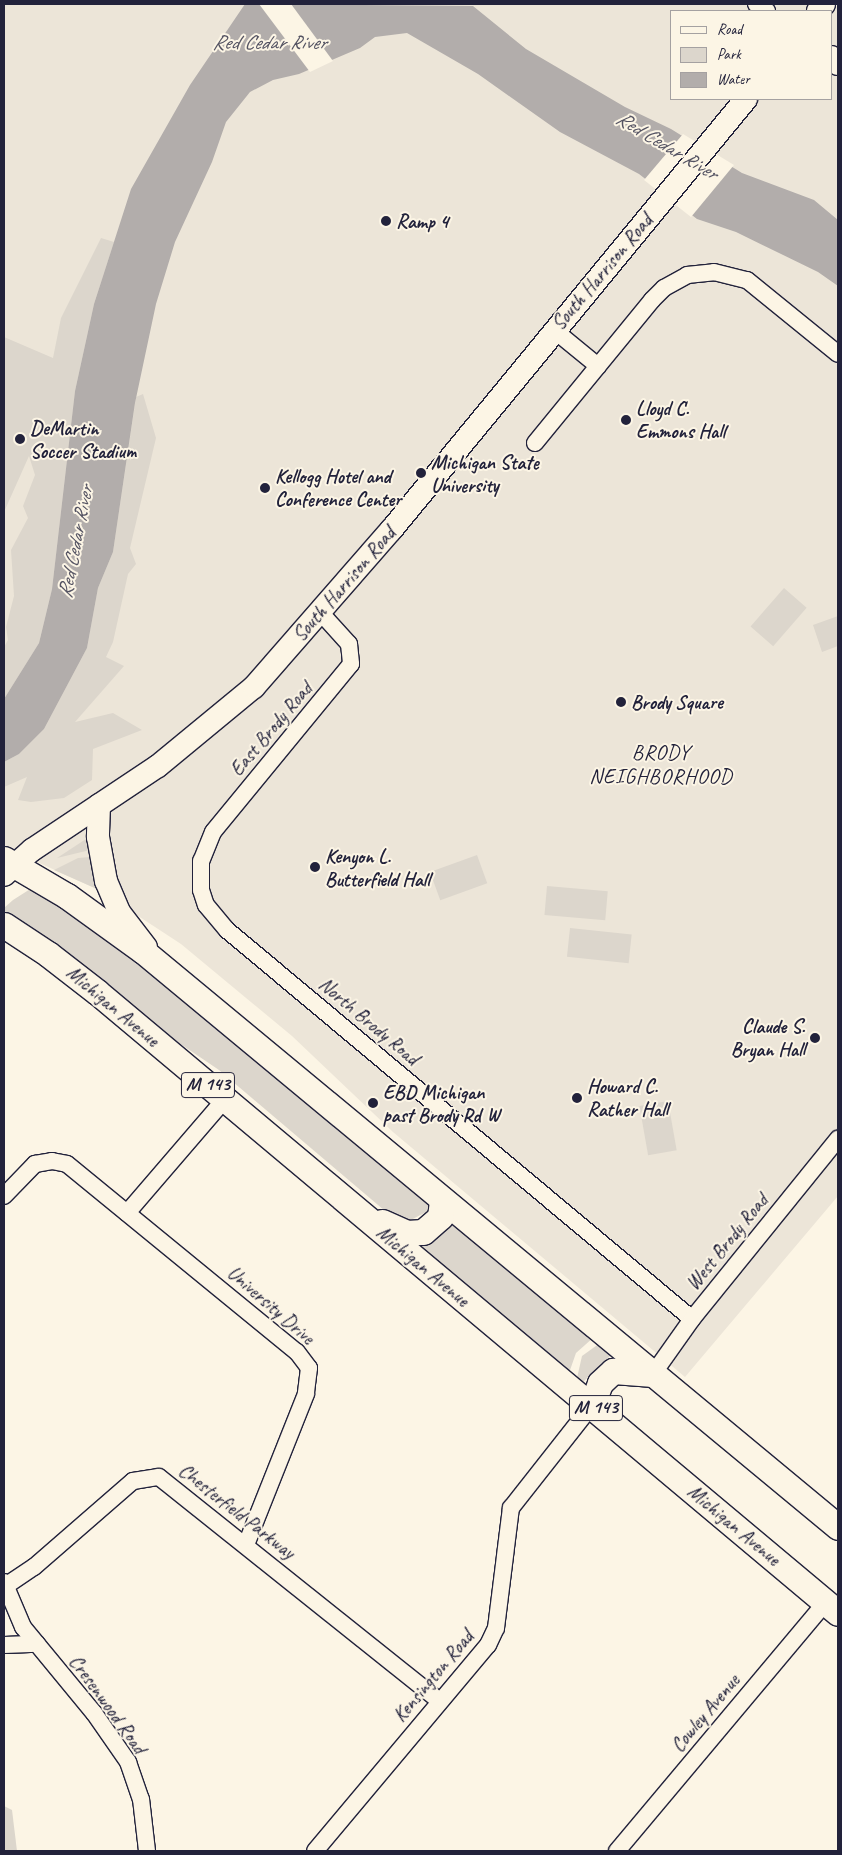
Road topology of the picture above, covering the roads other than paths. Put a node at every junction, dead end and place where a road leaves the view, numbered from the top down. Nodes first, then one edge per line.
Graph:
1 (745, 100) edge
2 (554, 330) junction
3 (838, 354) edge
4 (598, 366) junction
5 (535, 443) dead end
6 (321, 613) junction
7 (99, 805) junction
8 (7, 866) edge
9 (200, 876) joint
10 (4, 925) edge
11 (170, 974) junction
12 (225, 1099) junction
13 (838, 1139) edge
14 (4, 1196) edge
15 (442, 1200) junction
16 (352, 1206) junction
17 (128, 1213) junction
18 (692, 1319) junction
19 (653, 1374) junction
20 (592, 1405) junction
21 (838, 1527) edge
22 (246, 1545) junction
23 (4, 1585) edge
24 (832, 1608) edge
25 (37, 1644) junction
26 (4, 1645) edge
27 (440, 1701) junction
28 (146, 1851) edge
29 (315, 1851) edge
30 (617, 1851) edge

1 - 2 street, South Harrison Road
2 - 4 street
2 - 6 street, South Harrison Road
3 - 4 street
4 - 5 street
6 - 7 street, South Harrison Road
6 - 9 street, East Brody Road
7 - 8 street, South Harrison Road
7 - 11 street
8 - 11 main road
9 - 18 street, North Brody Road
10 - 12 main road, Michigan Avenue / M 143
11 - 15 main road
12 - 16 main road, Michigan Avenue / M 143
12 - 17 street
13 - 18 street, West Brody Road
14 - 17 street, University Drive
15 - 16 main road
15 - 19 main road
16 - 20 main road, Michigan Avenue / M 143
17 - 22 street, University Drive
18 - 19 street, West Brody Road
19 - 20 main road
19 - 21 main road
20 - 24 main road, Michigan Avenue / M 143
20 - 27 street, Kensington Road
22 - 23 street, Chesterfield Parkway
22 - 27 street, Chesterfield Parkway
23 - 25 street, Cresenwood Road
24 - 30 street, Cowley Avenue
25 - 26 street
25 - 28 street, Cresenwood Road
27 - 29 street, Kensington Road

